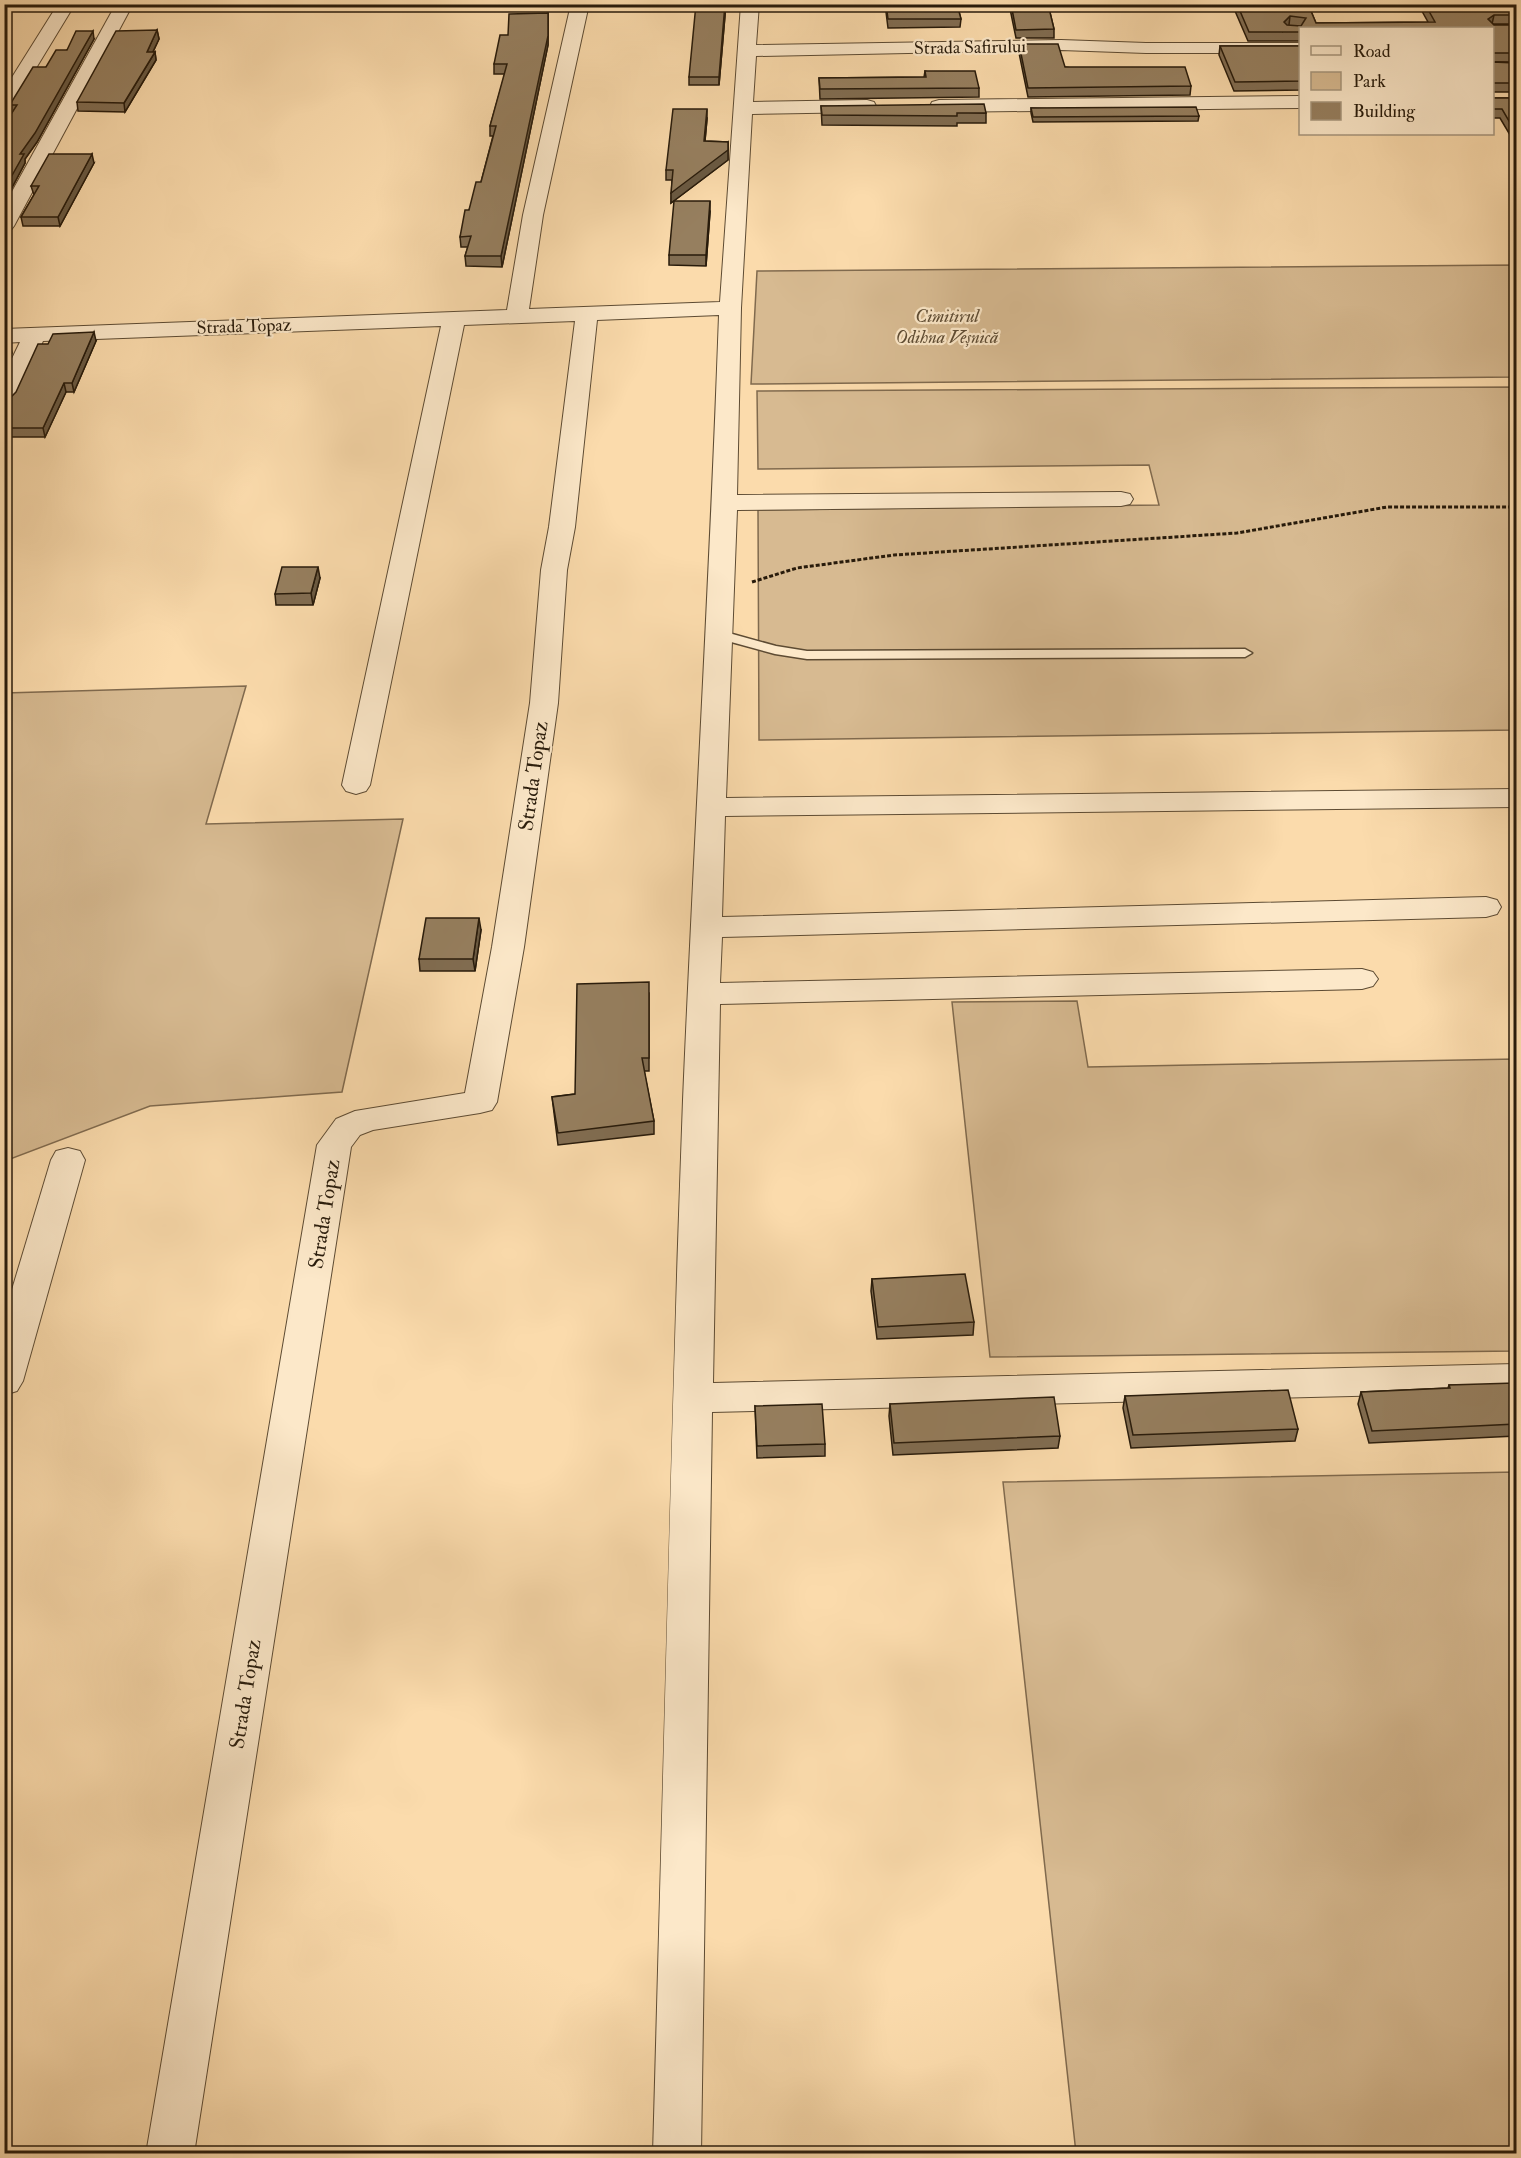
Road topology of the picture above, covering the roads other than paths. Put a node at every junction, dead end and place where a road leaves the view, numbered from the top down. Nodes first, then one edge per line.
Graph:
1 (66, 4) edge
2 (125, 4) edge
3 (580, 4) edge
4 (750, 4) edge
5 (1299, 48) edge
6 (747, 51) junction
7 (1299, 102) edge
8 (4, 106) edge
9 (886, 106) edge
10 (922, 106) edge
11 (743, 108) junction
12 (4, 226) edge
13 (730, 308) junction
14 (588, 314) junction
15 (518, 316) junction
16 (454, 318) junction
17 (35, 335) junction
18 (4, 336) edge
19 (4, 400) edge
20 (1120, 499) dead end
21 (725, 503) junction
22 (718, 634) junction
23 (1245, 653) dead end
24 (356, 785) dead end
25 (1516, 798) edge
26 (712, 807) junction
27 (1486, 907) dead end
28 (708, 928) junction
29 (1362, 979) dead end
30 (705, 994) junction
31 (68, 1160) dead end
32 (1516, 1378) edge
33 (4, 1381) edge
34 (694, 1398) junction
35 (170, 2154) edge
36 (677, 2154) edge

1 - 8 street
2 - 12 street
3 - 15 street
4 - 6 street
5 - 6 street, Strada Safirului
6 - 11 street
7 - 10 street
9 - 11 street
11 - 13 street
13 - 14 street, Strada Topaz
13 - 21 street
14 - 15 street, Strada Topaz
14 - 35 street, Strada Topaz
15 - 16 street, Strada Topaz
16 - 17 street, Strada Topaz
16 - 24 street
17 - 18 street, Strada Topaz
17 - 19 street
20 - 21 street
21 - 22 street
22 - 23 lane
22 - 26 street
25 - 26 street
26 - 28 street
27 - 28 street
28 - 30 street
29 - 30 street
30 - 34 street
31 - 33 street
32 - 34 street
34 - 36 street

